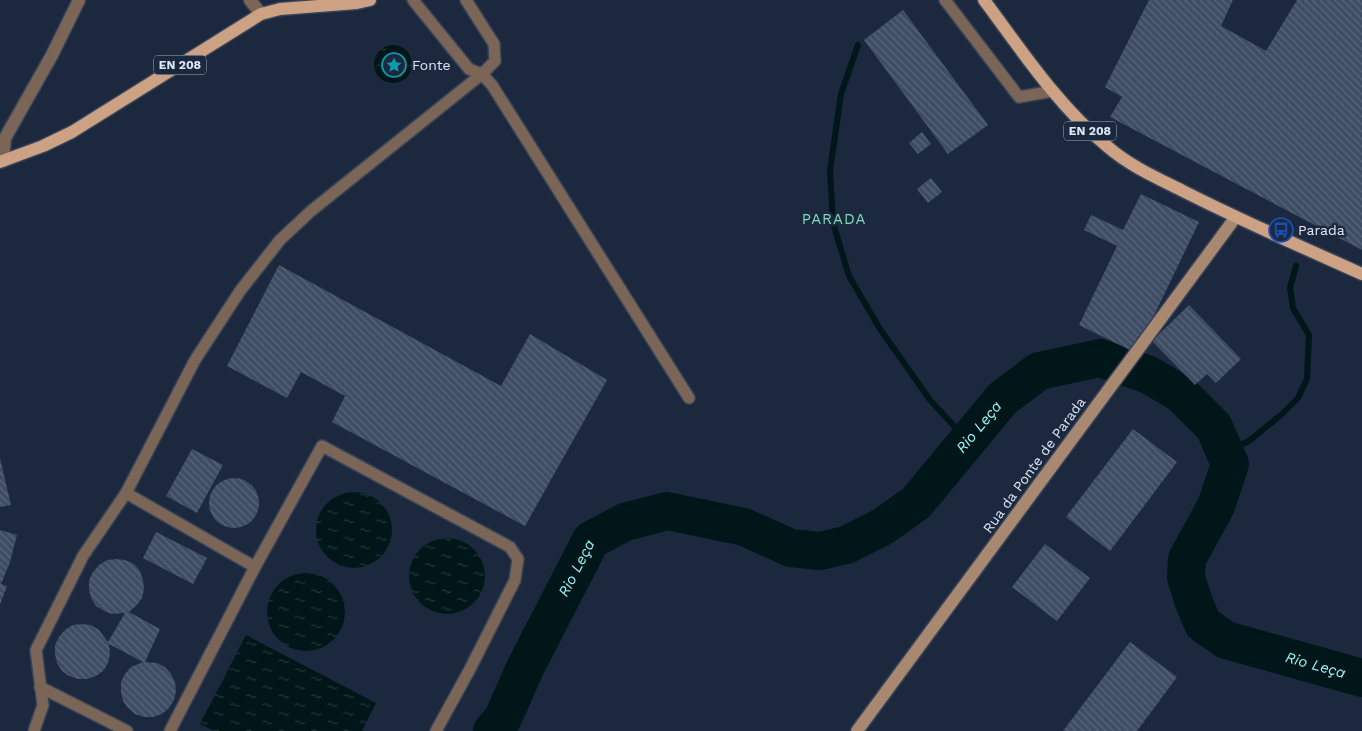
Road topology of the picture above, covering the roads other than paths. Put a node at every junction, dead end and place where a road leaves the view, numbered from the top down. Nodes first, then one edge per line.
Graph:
1 (80, 0) edge
2 (250, 0) edge
3 (370, 0) edge
4 (413, 0) edge
5 (466, 0) edge
6 (945, 0) edge
7 (984, 0) edge
8 (261, 14) junction
9 (482, 74) junction
10 (1052, 91) junction
11 (1, 161) edge
12 (1235, 218) junction
13 (1362, 274) edge
14 (689, 398) dead end
15 (126, 493) junction
16 (255, 568) junction
17 (40, 687) junction
18 (34, 731) edge
19 (127, 731) edge
20 (170, 731) edge
21 (436, 731) edge
22 (857, 731) edge

1 - 11 street
2 - 8 street
3 - 8 main road, EN 208
4 - 9 lane
5 - 9 lane
6 - 10 lane
7 - 10 main road, EN 208
8 - 11 main road, EN 208
9 - 14 lane
9 - 15 lane
10 - 12 main road, EN 208
12 - 13 main road, EN 208
12 - 22 main road, Rua da Ponte de Parada
15 - 16 lane
15 - 17 lane
16 - 20 lane
16 - 21 lane
17 - 18 lane
17 - 19 lane

